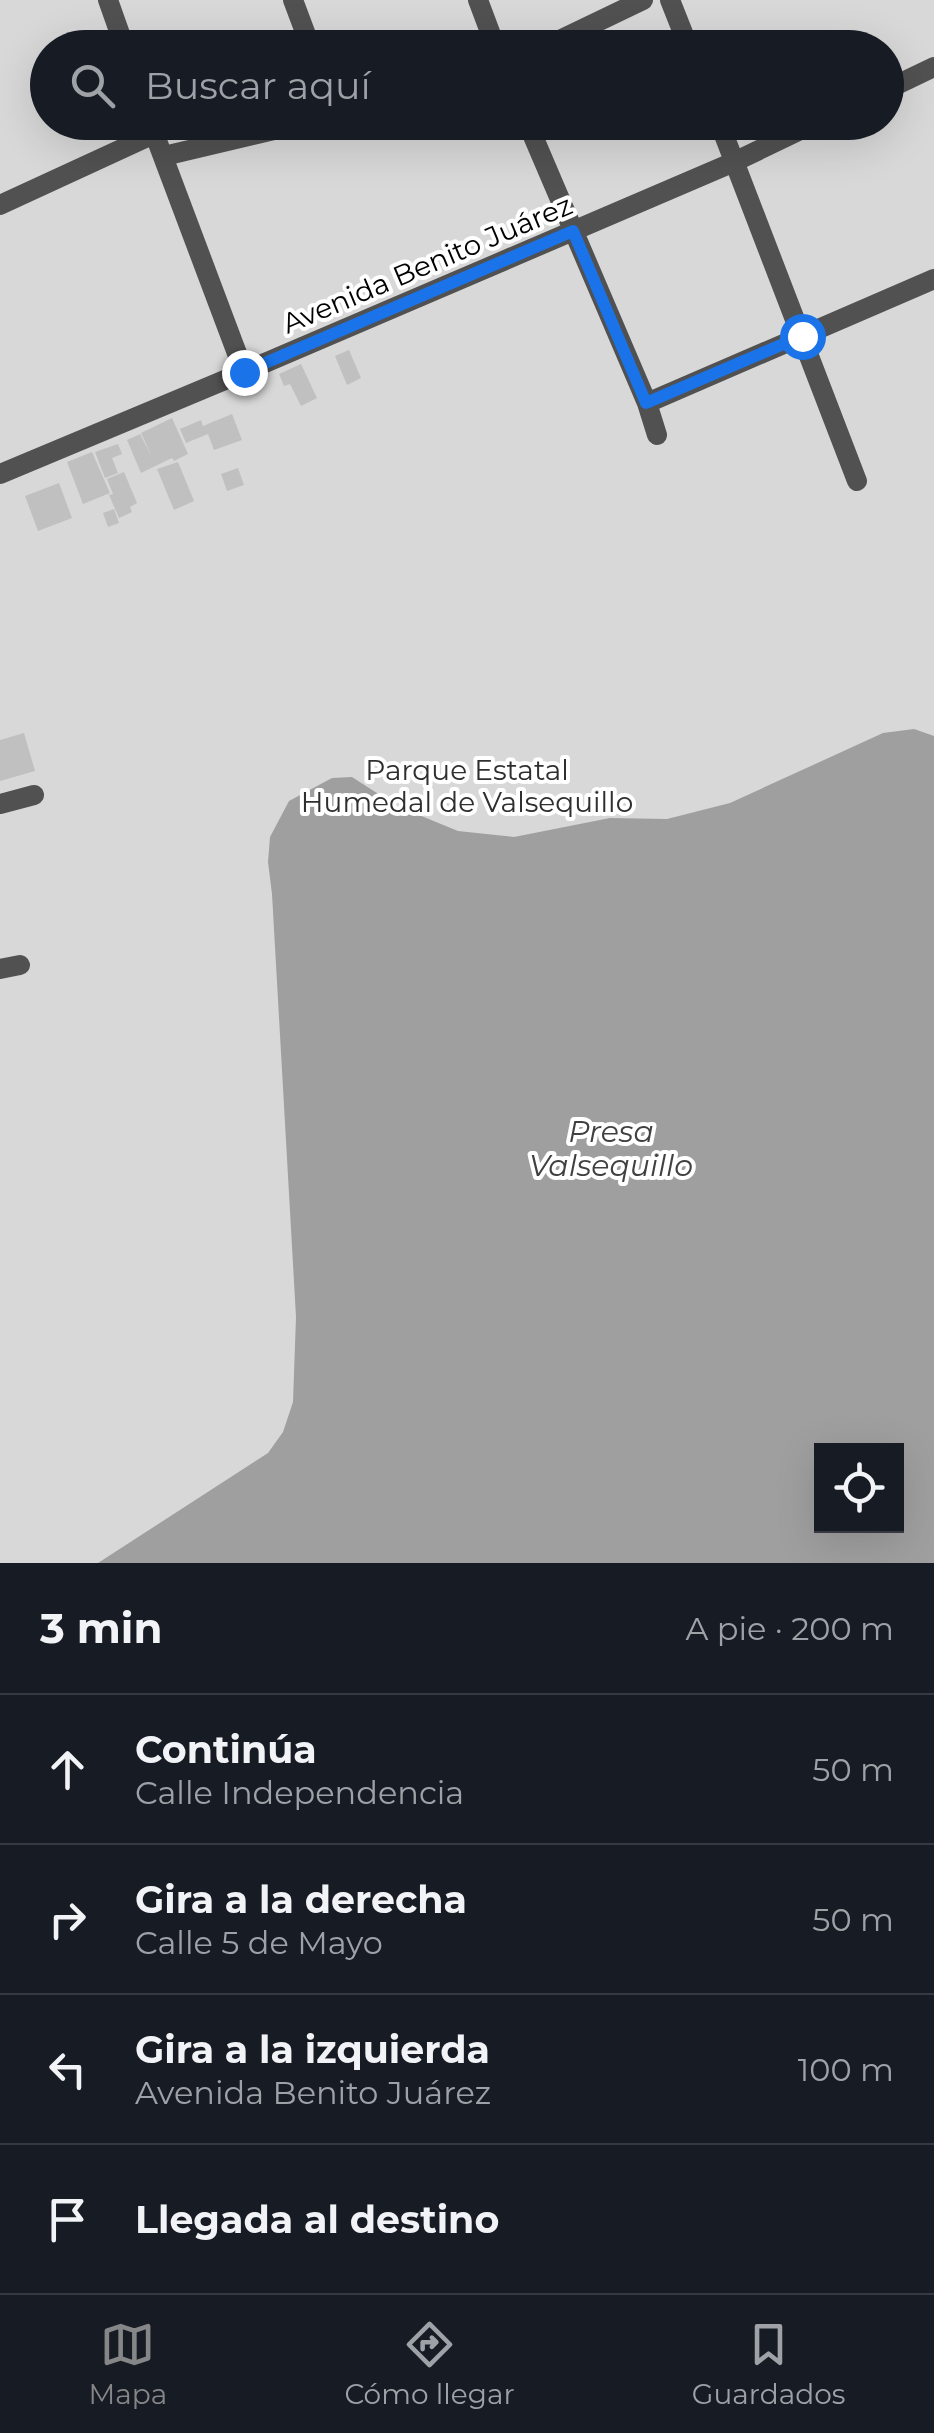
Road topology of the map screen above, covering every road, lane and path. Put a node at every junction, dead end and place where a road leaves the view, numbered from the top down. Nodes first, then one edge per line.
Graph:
1 (293, 0) edge
2 (478, 0) edge
3 (643, 0) edge
4 (670, 0) edge
5 (111, 1) edge
6 (119, 30) edge
7 (304, 30) edge
8 (489, 30) edge
9 (580, 30) edge
10 (682, 30) edge
11 (934, 67) edge
12 (904, 81) edge
13 (128, 140) edge
14 (157, 140) edge
15 (232, 140) edge
16 (535, 140) edge
17 (725, 140) edge
18 (780, 140) edge
19 (164, 156) junction
20 (734, 162) junction
21 (0, 205) edge
22 (573, 231) junction
23 (934, 279) edge
24 (802, 336) junction
25 (244, 372) junction
26 (646, 403) junction
27 (657, 435) dead end
28 (0, 474) edge
29 (857, 481) dead end
30 (34, 795) dead end
31 (0, 804) edge

1 - 7 street
2 - 8 street
3 - 9 street
4 - 10 street
5 - 6 street
11 - 12 street
13 - 21 street
14 - 19 street
15 - 19 street
16 - 22 street
17 - 20 street
18 - 20 street, Avenida Benito Juárez
19 - 25 street
20 - 22 street, Avenida Benito Juárez
20 - 24 street
22 - 25 street, Avenida Benito Juárez
22 - 26 street
23 - 24 street
24 - 26 street
24 - 29 street
25 - 28 street, Avenida Benito Juárez
26 - 27 street
30 - 31 street

